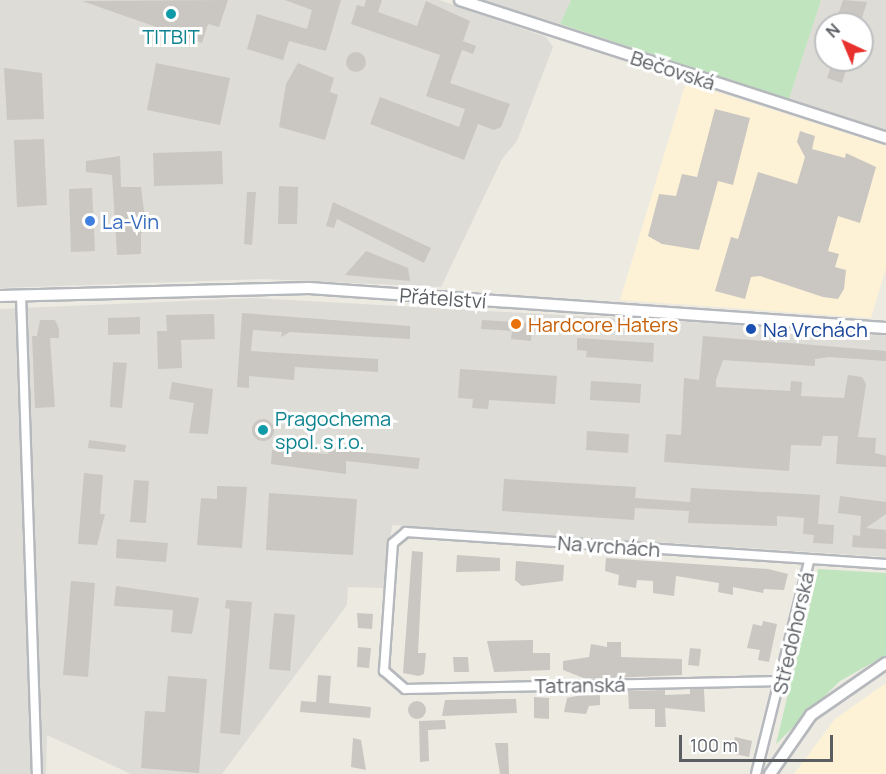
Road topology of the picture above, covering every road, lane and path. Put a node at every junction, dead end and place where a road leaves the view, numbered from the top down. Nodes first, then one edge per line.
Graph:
1 (460, 0) edge
2 (886, 138) edge
3 (21, 295) junction
4 (0, 296) edge
5 (886, 327) edge
6 (809, 561) junction
7 (886, 564) edge
8 (886, 663) edge
9 (384, 671) joint
10 (783, 681) junction
11 (37, 774) edge
12 (756, 774) edge
13 (770, 774) edge

1 - 2 main road, Bečovská
3 - 4 main road, Přátelství
3 - 5 main road, Přátelství
3 - 11 street
6 - 7 street, Na vrchách
6 - 9 street, Na vrchách
6 - 10 street, Středohorská
8 - 13 main road
9 - 10 street, Tatranská
10 - 12 street, Středohorská

